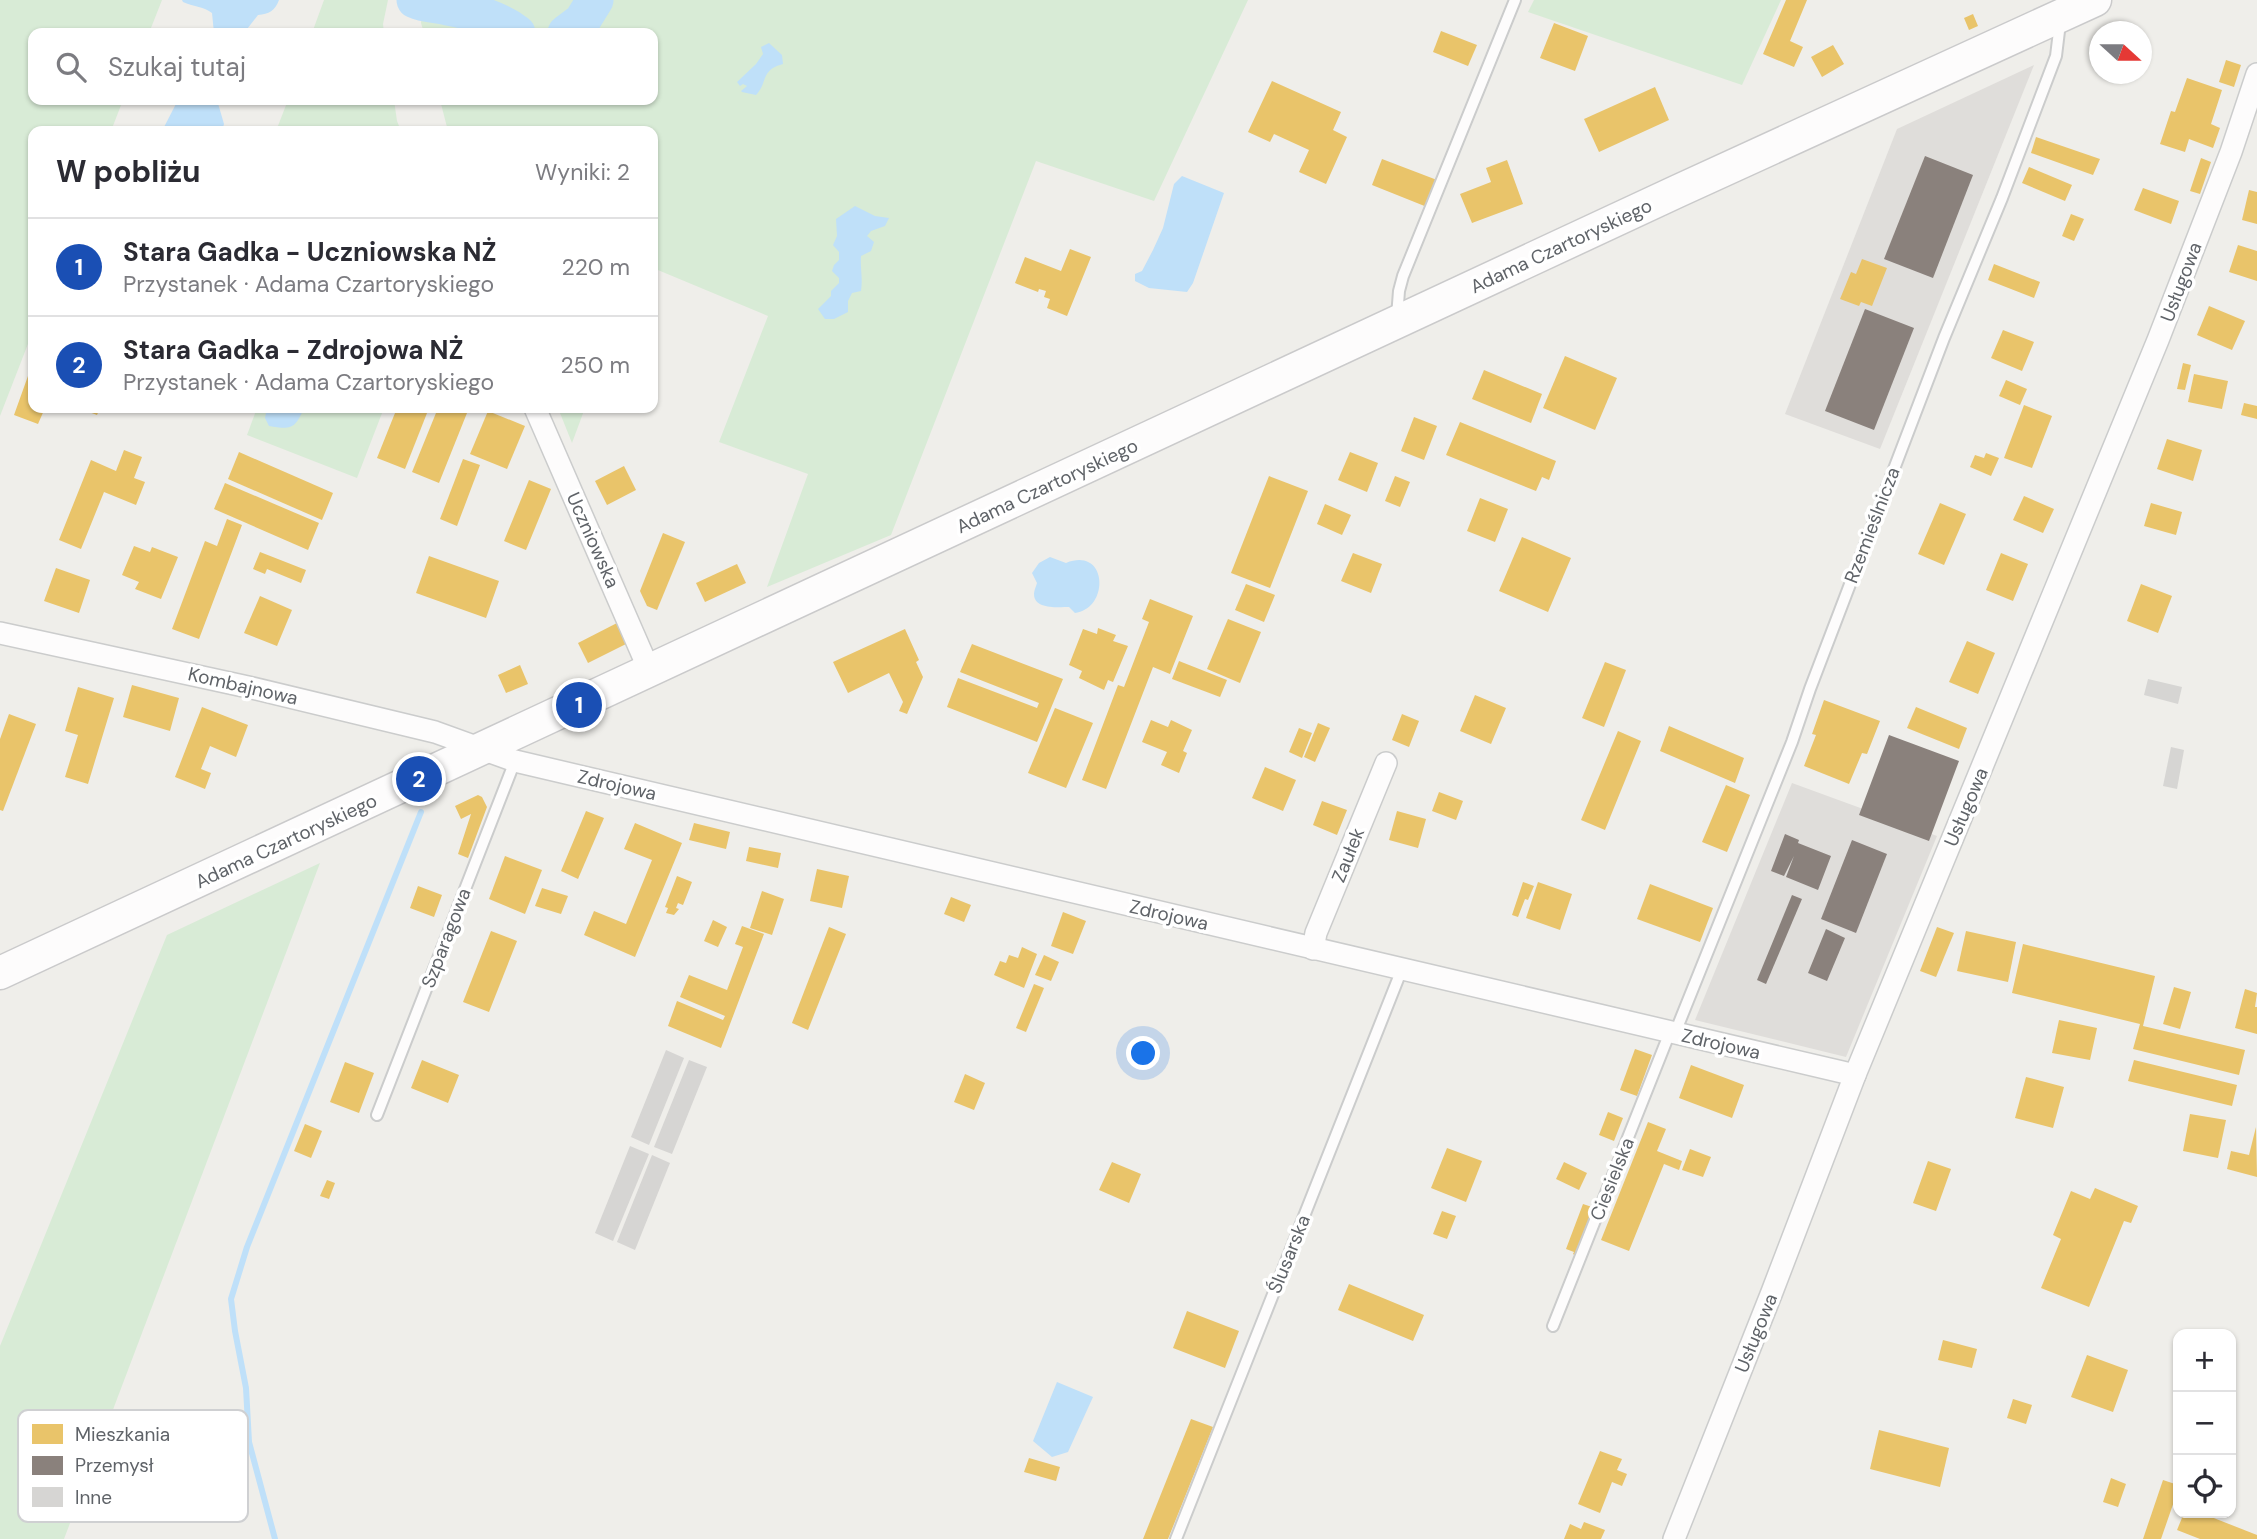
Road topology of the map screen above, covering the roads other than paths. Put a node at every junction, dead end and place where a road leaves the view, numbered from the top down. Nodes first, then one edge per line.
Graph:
1 (1515, 0) edge
2 (2095, 0) edge
3 (2061, 16) junction
4 (2257, 74) edge
5 (1397, 323) junction
6 (537, 413) edge
7 (0, 633) edge
8 (650, 672) junction
9 (484, 748) junction
10 (515, 761) junction
11 (1386, 763) dead end
12 (1313, 949) junction
13 (1402, 969) junction
14 (0, 973) edge
15 (1673, 1032) junction
16 (1855, 1075) junction
17 (377, 1115) dead end
18 (1553, 1326) dead end
19 (1177, 1539) edge
20 (1674, 1539) edge

1 - 5 lane
2 - 3 street, Adama Czartoryskiego
3 - 5 street, Adama Czartoryskiego
3 - 15 lane, Rzemieślnicza
4 - 16 street, Usługowa
5 - 8 street, Adama Czartoryskiego
6 - 8 street, Uczniowska
7 - 9 street, Kombajnowa
8 - 9 street, Adama Czartoryskiego
9 - 10 street, Zdrojowa
9 - 14 street, Adama Czartoryskiego
10 - 12 street, Zdrojowa
10 - 17 lane, Szparagowa
11 - 12 street, Zaułek
12 - 13 street, Zdrojowa
13 - 15 street, Zdrojowa
13 - 19 lane, Ślusarska
15 - 16 street, Zdrojowa
15 - 18 lane, Ciesielska
16 - 20 street, Usługowa

